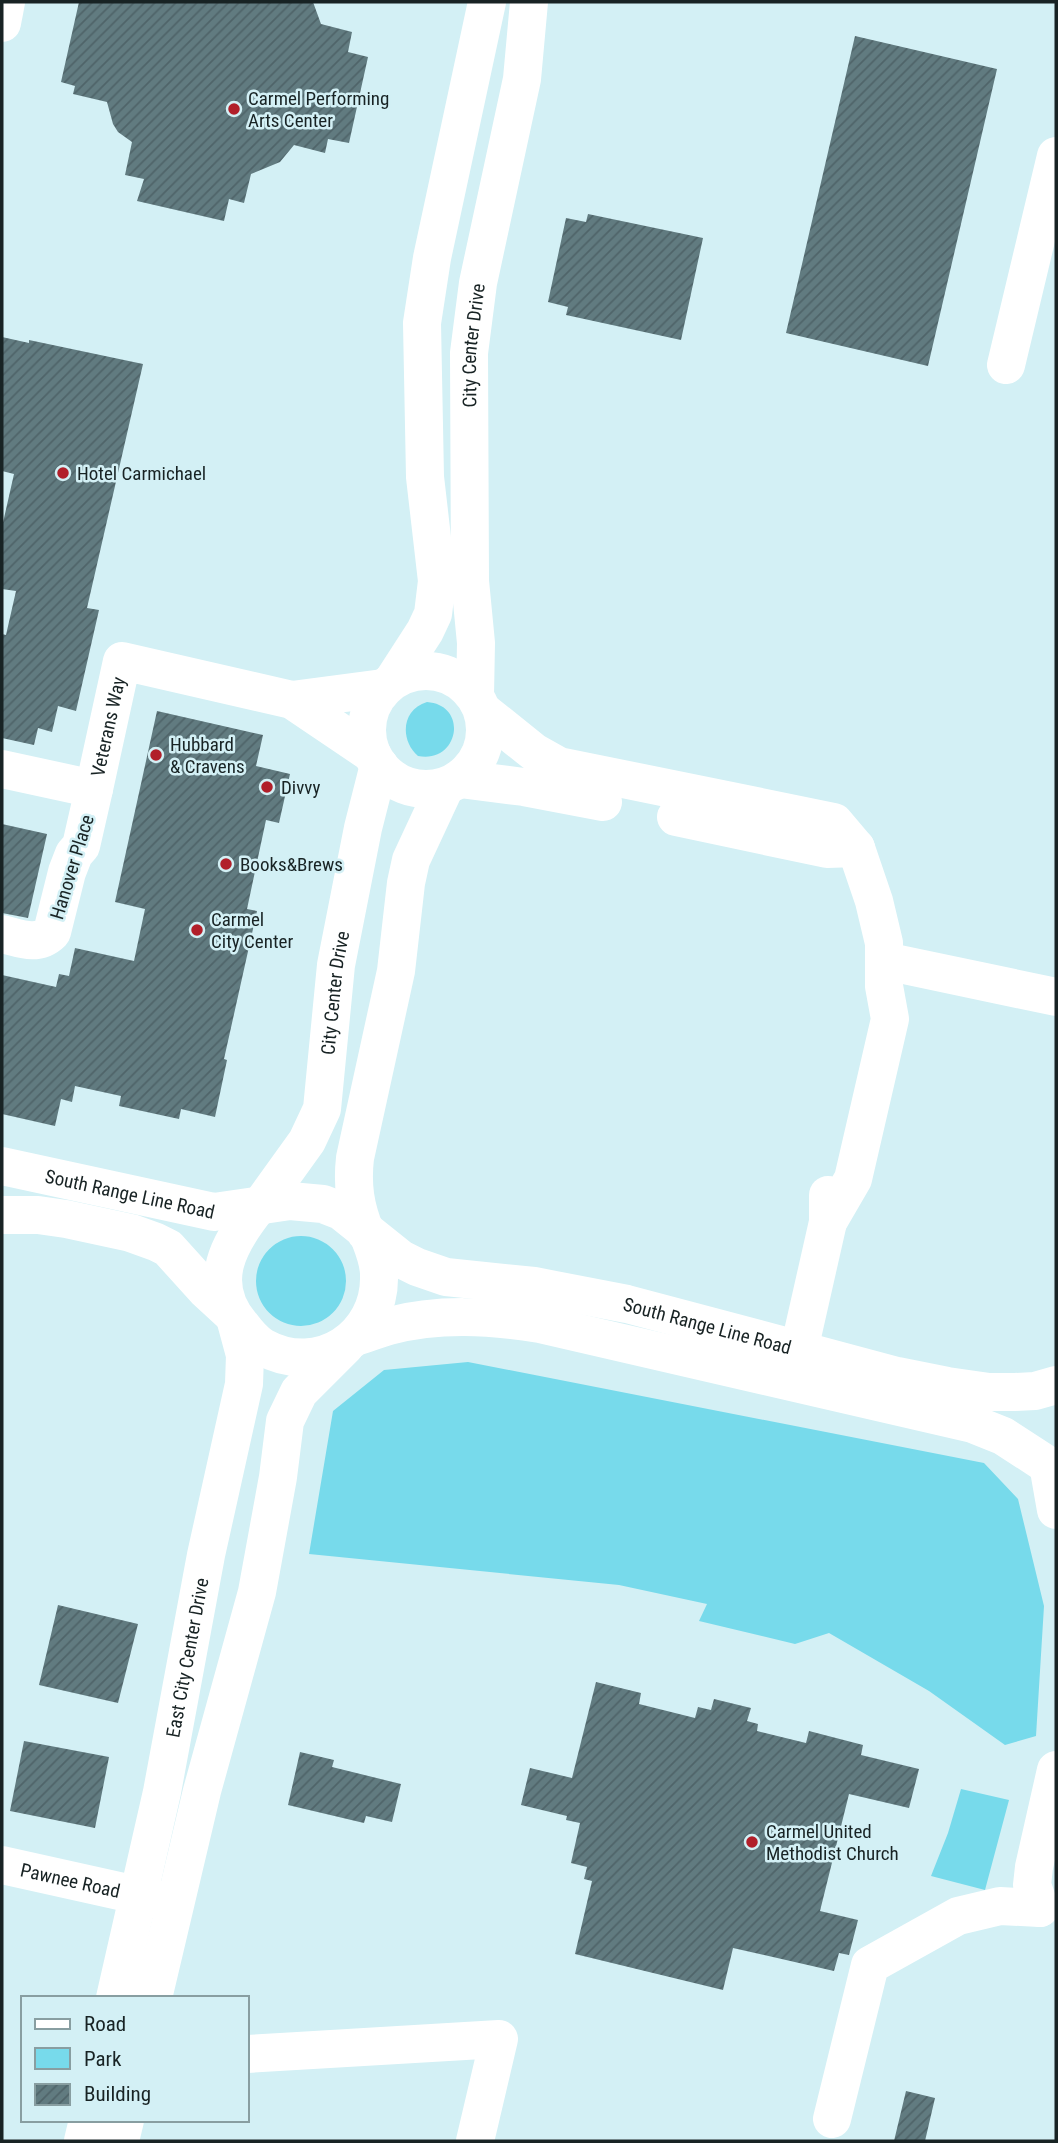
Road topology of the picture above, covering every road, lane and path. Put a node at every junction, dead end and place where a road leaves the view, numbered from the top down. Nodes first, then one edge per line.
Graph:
1 (6, 2) edge
2 (487, 2) edge
3 (529, 2) edge
4 (2, 23) edge
5 (1056, 156) edge
6 (1006, 365) dead end
7 (389, 684) junction
8 (292, 700) junction
9 (480, 703) junction
10 (375, 759) junction
11 (2, 769) edge
12 (453, 783) junction
13 (94, 789) junction
14 (856, 848) junction
15 (2, 934) edge
16 (885, 973) junction
17 (1056, 996) edge
18 (2, 1166) edge
19 (260, 1205) junction
20 (2, 1215) edge
21 (367, 1233) junction
22 (233, 1315) junction
23 (351, 1341) junction
24 (799, 1350) junction
25 (1056, 1387) edge
26 (1049, 1469) edge
27 (1056, 1510) edge
28 (1056, 1770) edge
29 (2, 1866) edge
30 (138, 1895) junction
31 (175, 1904) junction
32 (1048, 1913) edge
33 (115, 1996) edge
34 (153, 1996) edge
35 (248, 2054) edge
36 (832, 2119) dead end
37 (88, 2122) edge
38 (125, 2122) edge
39 (83, 2141) edge
40 (120, 2141) edge
41 (475, 2141) edge

1 - 4 street
2 - 7 street
3 - 9 street, City Center Drive
5 - 6 street
7 - 8 street
7 - 9 street
7 - 10 street
8 - 10 street
8 - 13 street, Veterans Way
9 - 12 street
9 - 14 street
10 - 12 street
10 - 19 street, City Center Drive
11 - 13 street, Veterans Way
12 - 14 street
12 - 21 street
13 - 15 street, Hanover Place
14 - 16 street
16 - 17 street
16 - 24 street
18 - 19 street, South Range Line Road
19 - 21 street
19 - 22 street
20 - 22 street, South Range Line Road
21 - 23 street
21 - 24 street, South Range Line Road
22 - 23 street
22 - 30 street, East City Center Drive
23 - 26 street, South Range Line Road
23 - 31 street
24 - 25 street, South Range Line Road
25 - 26 street
26 - 27 street
28 - 32 street
29 - 30 street, Pawnee Road
30 - 31 street, Pawnee Road
30 - 33 street, East City Center Drive
31 - 34 street
32 - 36 street
35 - 41 street
37 - 39 street
38 - 40 street

